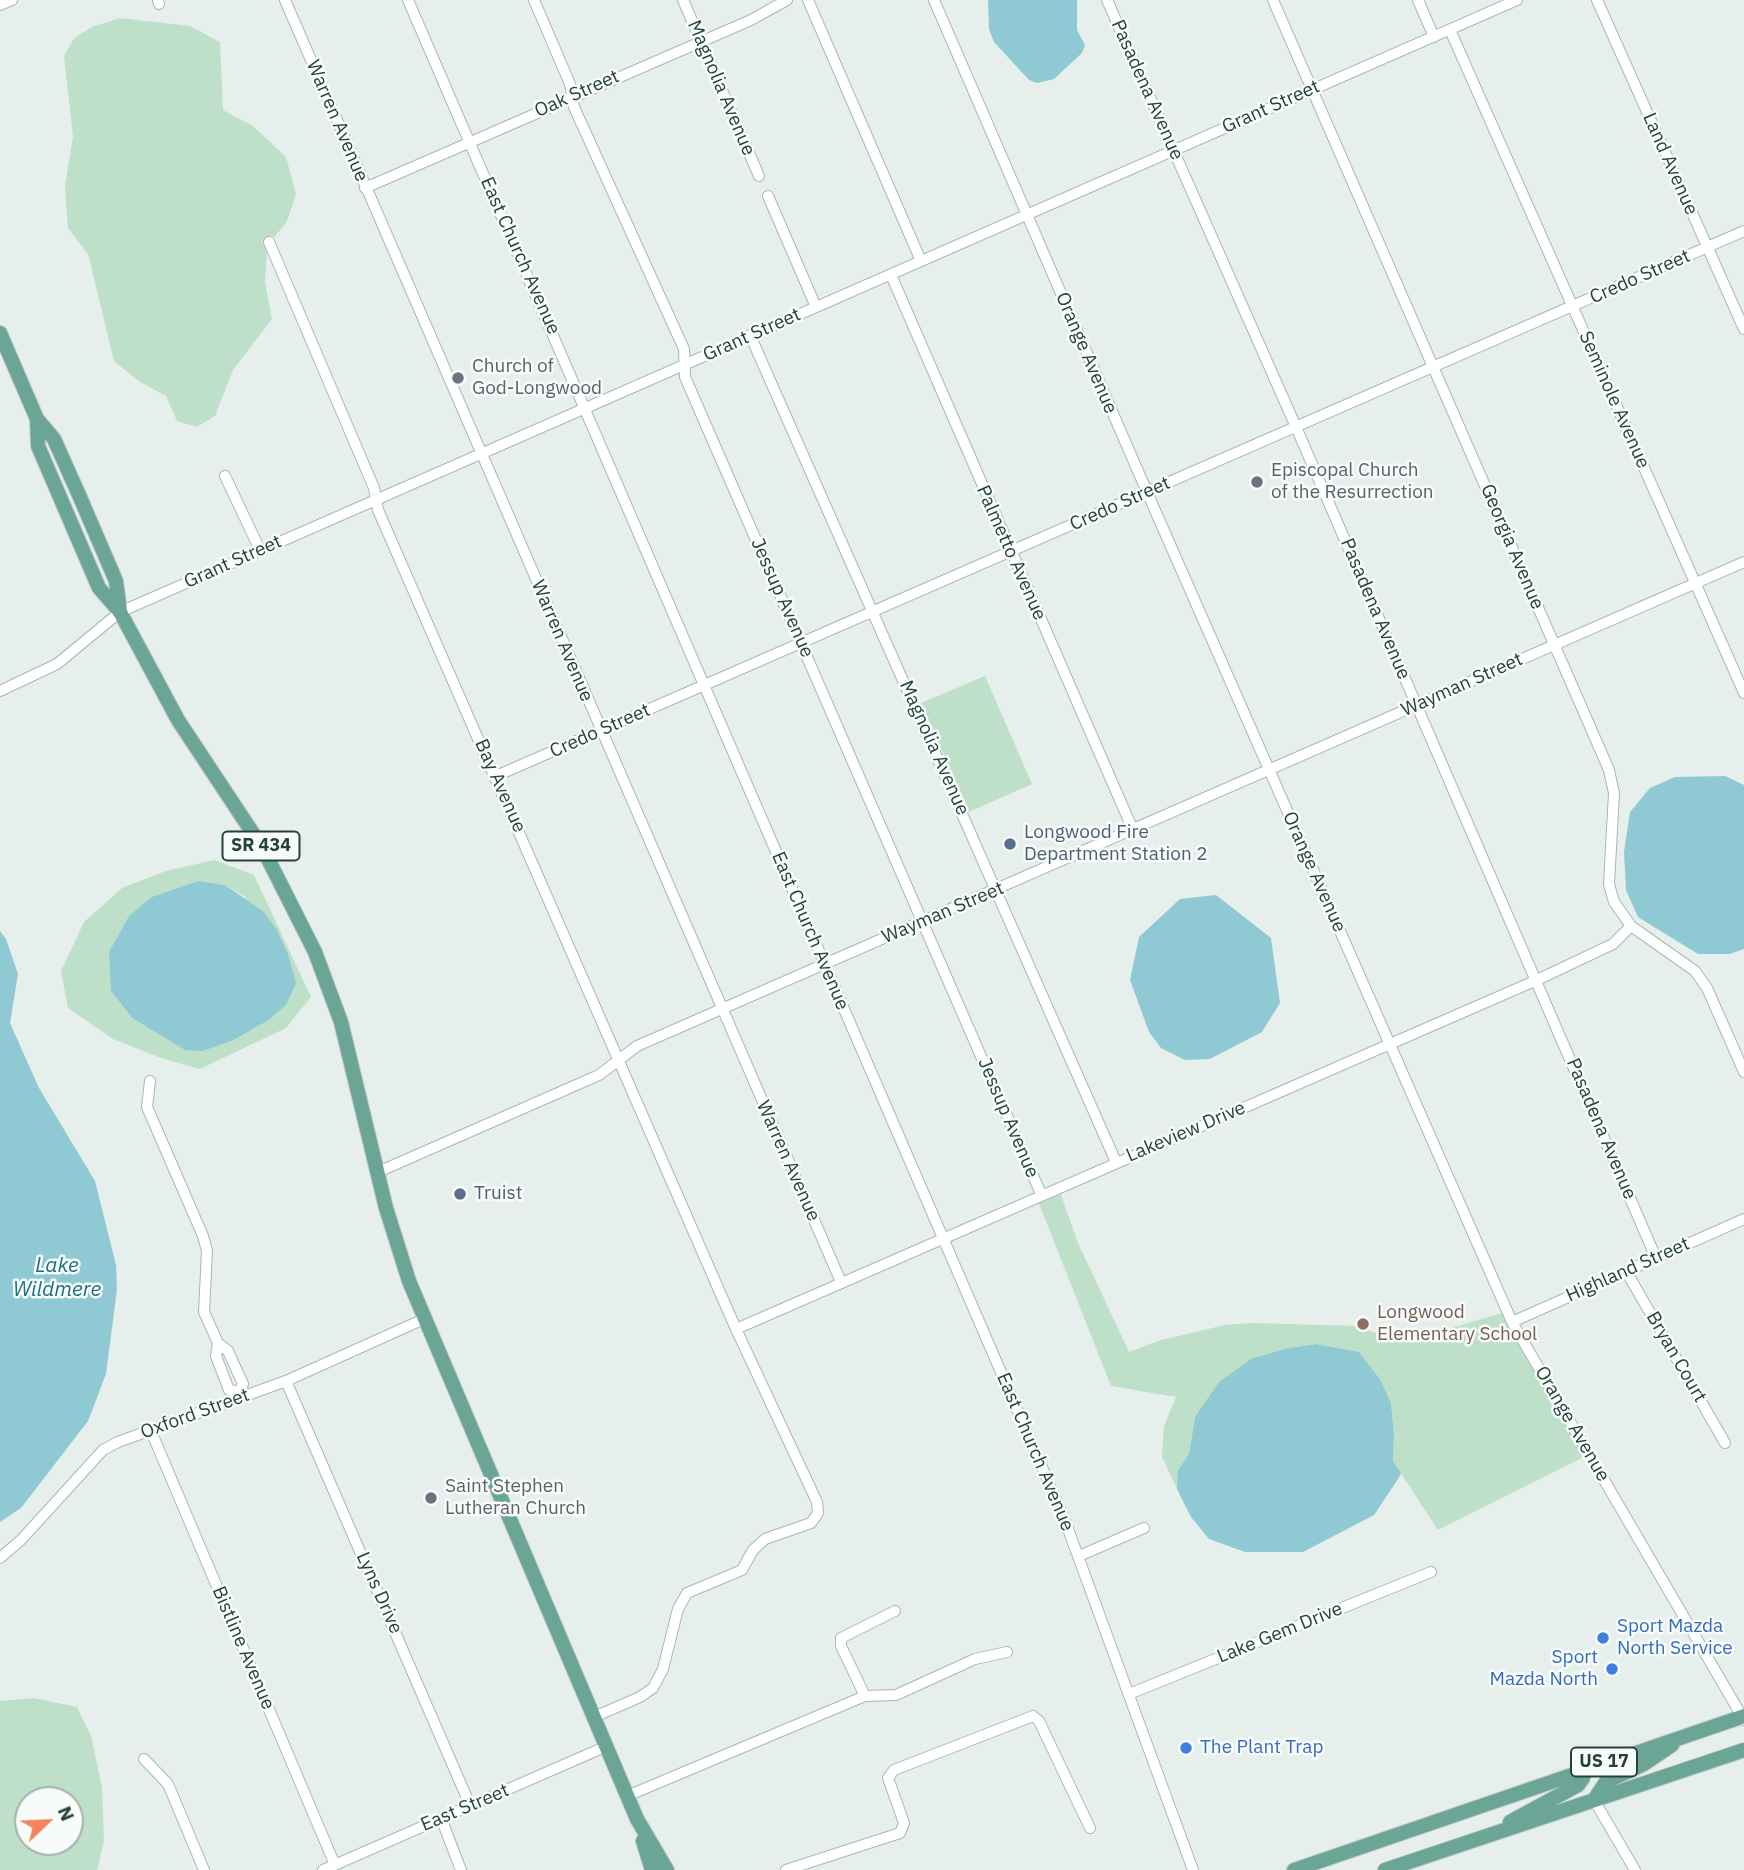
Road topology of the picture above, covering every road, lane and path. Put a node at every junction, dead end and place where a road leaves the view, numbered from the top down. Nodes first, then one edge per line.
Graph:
1 (12, 0) edge
2 (285, 0) edge
3 (408, 0) edge
4 (534, 0) edge
5 (683, 0) edge
6 (787, 0) edge
7 (808, 0) edge
8 (934, 0) edge
9 (1107, 0) edge
10 (1273, 0) edge
11 (1418, 0) edge
12 (1517, 0) edge
13 (1597, 0) edge
14 (0, 5) edge
15 (1450, 30) junction
16 (1434, 37) junction
17 (701, 41) junction
18 (1312, 89) junction
19 (572, 96) junction
20 (470, 142) junction
21 (1174, 150) junction
22 (759, 176) dead end
23 (365, 188) junction
24 (768, 196) dead end
25 (1026, 214) junction
26 (1744, 232) edge
27 (269, 242) dead end
28 (1708, 247) junction
29 (921, 261) junction
30 (891, 275) junction
31 (816, 307) junction
32 (1573, 307) junction
33 (1744, 329) edge
34 (0, 333) edge
35 (750, 335) junction
36 (685, 364) junction
37 (1434, 366) junction
38 (586, 408) junction
39 (1296, 427) junction
40 (481, 454) junction
41 (225, 476) dead end
42 (1147, 492) junction
43 (377, 500) junction
44 (260, 550) junction
45 (1011, 552) junction
46 (1744, 562) edge
47 (1695, 583) junction
48 (874, 611) junction
49 (120, 612) junction
50 (801, 643) junction
51 (1554, 644) junction
52 (705, 685) junction
53 (0, 691) edge
54 (1744, 694) edge
55 (1417, 705) junction
56 (601, 731) junction
57 (1269, 771) junction
58 (496, 776) junction
59 (1133, 830) junction
60 (996, 890) junction
61 (922, 922) junction
62 (1631, 926) junction
63 (824, 965) junction
64 (1537, 980) junction
65 (722, 1009) junction
66 (1390, 1044) junction
67 (619, 1061) junction
68 (1744, 1072) edge
69 (150, 1081) dead end
70 (1116, 1162) junction
71 (377, 1172) junction
72 (1041, 1194) junction
73 (1744, 1219) edge
74 (943, 1237) junction
75 (1656, 1258) junction
76 (1626, 1271) junction
77 (841, 1282) junction
78 (424, 1319) junction
79 (1512, 1322) junction
80 (736, 1329) junction
81 (286, 1381) junction
82 (240, 1395) junction
83 (151, 1431) junction
84 (1725, 1443) dead end
85 (1144, 1528) dead end
86 (1079, 1556) junction
87 (0, 1558) edge
88 (1431, 1572) dead end
89 (895, 1611) dead end
90 (1007, 1652) dead end
91 (1129, 1694) junction
92 (865, 1696) junction
93 (594, 1717) junction
94 (1743, 1718) edge
95 (1685, 1736) junction
96 (607, 1746) junction
97 (1744, 1750) edge
98 (144, 1759) dead end
99 (1583, 1769) junction
100 (627, 1796) junction
101 (1594, 1800) junction
102 (470, 1805) junction
103 (441, 1818) junction
104 (637, 1819) junction
105 (1090, 1828) dead end
106 (1488, 1835) junction
107 (335, 1865) junction
108 (204, 1870) edge
109 (323, 1870) edge
110 (461, 1870) edge
111 (652, 1870) edge
112 (667, 1870) edge
113 (786, 1870) edge
114 (1193, 1870) edge
115 (1294, 1870) edge
116 (1385, 1870) edge
117 (1635, 1870) edge

1 - 14 street
2 - 23 street, Warren Avenue
3 - 20 street, East Church Avenue
4 - 19 street, Jessup Avenue
5 - 17 street, Magnolia Avenue
6 - 17 street, Oak Street
7 - 29 street
8 - 25 street, Orange Avenue
9 - 21 street, Pasadena Avenue
10 - 18 street, Georgia Avenue
11 - 16 street
12 - 15 street, Grant Street
13 - 28 street, Land Avenue
15 - 16 street, Grant Street
15 - 32 street, Seminole Avenue
16 - 18 street, Grant Street
17 - 19 street, Oak Street
17 - 22 street, Magnolia Avenue
18 - 21 street, Grant Street
18 - 37 street, Georgia Avenue
19 - 20 street, Oak Street
19 - 36 street, Jessup Avenue
20 - 23 street, Oak Street
20 - 38 street, East Church Avenue
21 - 25 street, Grant Street
21 - 39 street, Pasadena Avenue
23 - 40 street, Warren Avenue
24 - 31 street
25 - 29 street, Grant Street
25 - 42 street, Orange Avenue
26 - 28 street, Credo Street
27 - 43 street, Bay Avenue
28 - 32 street, Credo Street
28 - 33 street, Land Avenue
29 - 30 street, Grant Street
30 - 31 street, Grant Street
30 - 45 street, Palmetto Avenue
31 - 35 street, Grant Street
32 - 37 street, Credo Street
32 - 47 street, Seminole Avenue
34 - 49 main road, SR 434
35 - 36 street, Grant Street
35 - 48 street, Magnolia Avenue
36 - 38 street, Grant Street
36 - 50 street, Jessup Avenue
37 - 39 street, Credo Street
37 - 51 street, Georgia Avenue
38 - 40 street, Grant Street
38 - 52 street, East Church Avenue
39 - 42 street, Credo Street
39 - 55 street, Pasadena Avenue
40 - 43 street, Grant Street
40 - 56 street, Warren Avenue
41 - 44 street
42 - 45 street, Credo Street
42 - 57 street, Orange Avenue
43 - 44 street, Grant Street
43 - 58 street, Bay Avenue
44 - 49 street, Grant Street
45 - 48 street, Credo Street
45 - 59 street, Palmetto Avenue
46 - 47 street, Wayman Street
47 - 51 street, Wayman Street
47 - 54 street, Seminole Avenue
48 - 50 street, Credo Street
48 - 60 street, Magnolia Avenue
49 - 53 street, Grant Street
49 - 71 main road, SR 434
50 - 52 street, Credo Street
50 - 61 street, Jessup Avenue
51 - 55 street, Wayman Street
51 - 62 street, Georgia Avenue
52 - 56 street, Credo Street
52 - 63 street, East Church Avenue
55 - 57 street, Wayman Street
55 - 64 street, Pasadena Avenue
56 - 58 street, Credo Street
56 - 65 street, Warren Avenue
57 - 59 street, Wayman Street
57 - 66 street, Orange Avenue
58 - 67 street, Bay Avenue
59 - 60 street, Wayman Street
60 - 61 street, Wayman Street
60 - 70 street, Magnolia Avenue
61 - 63 street, Wayman Street
61 - 72 street, Jessup Avenue
62 - 64 street, Lakeview Drive
62 - 68 street, Georgia Avenue
63 - 65 street, Wayman Street
63 - 74 street, East Church Avenue
64 - 66 street, Lakeview Drive
64 - 75 street, Pasadena Avenue
65 - 67 street, Wayman Street
65 - 77 street, Warren Avenue
66 - 70 street, Lakeview Drive
66 - 79 street, Orange Avenue
67 - 71 street, Wayman Street
67 - 80 street, Bay Avenue
69 - 82 street
70 - 72 street, Lakeview Drive
71 - 78 main road, SR 434
72 - 74 street, Lakeview Drive
73 - 75 street, Highland Street
74 - 77 street, Lakeview Drive
74 - 86 street, East Church Avenue
75 - 76 street, Highland Street
76 - 79 street, Highland Street
76 - 84 street, Bryan Court
77 - 80 street, Lakeview Drive
78 - 81 street, Oxford Street
78 - 93 main road, SR 434
79 - 94 street, Orange Avenue
80 - 93 street, Bay Avenue
81 - 82 street, Oxford Street
81 - 102 street, Lyns Drive
82 - 83 street, Oxford Street
83 - 87 street, Oxford Street
83 - 107 street, Bistline Avenue
85 - 86 street
86 - 91 street, East Church Avenue
88 - 91 street, Lake Gem Drive
89 - 92 street
90 - 92 street
91 - 114 street, East Church Avenue
92 - 100 street
93 - 96 main road, SR 434
94 - 95 main road, US 17
95 - 99 main road, US 17
95 - 101 main road
96 - 100 main road, SR 434
96 - 102 street, East Street
97 - 101 main road, US 17
98 - 108 street
99 - 106 main road
99 - 115 main road, US 17
100 - 104 main road, SR 434
101 - 106 main road, US 17
101 - 117 street
102 - 103 street, East Street
103 - 107 street, East Street
103 - 110 street
104 - 111 main road, SR 434
104 - 112 main road, SR 434
105 - 113 street
106 - 116 main road, US 17
107 - 109 street, East Street

